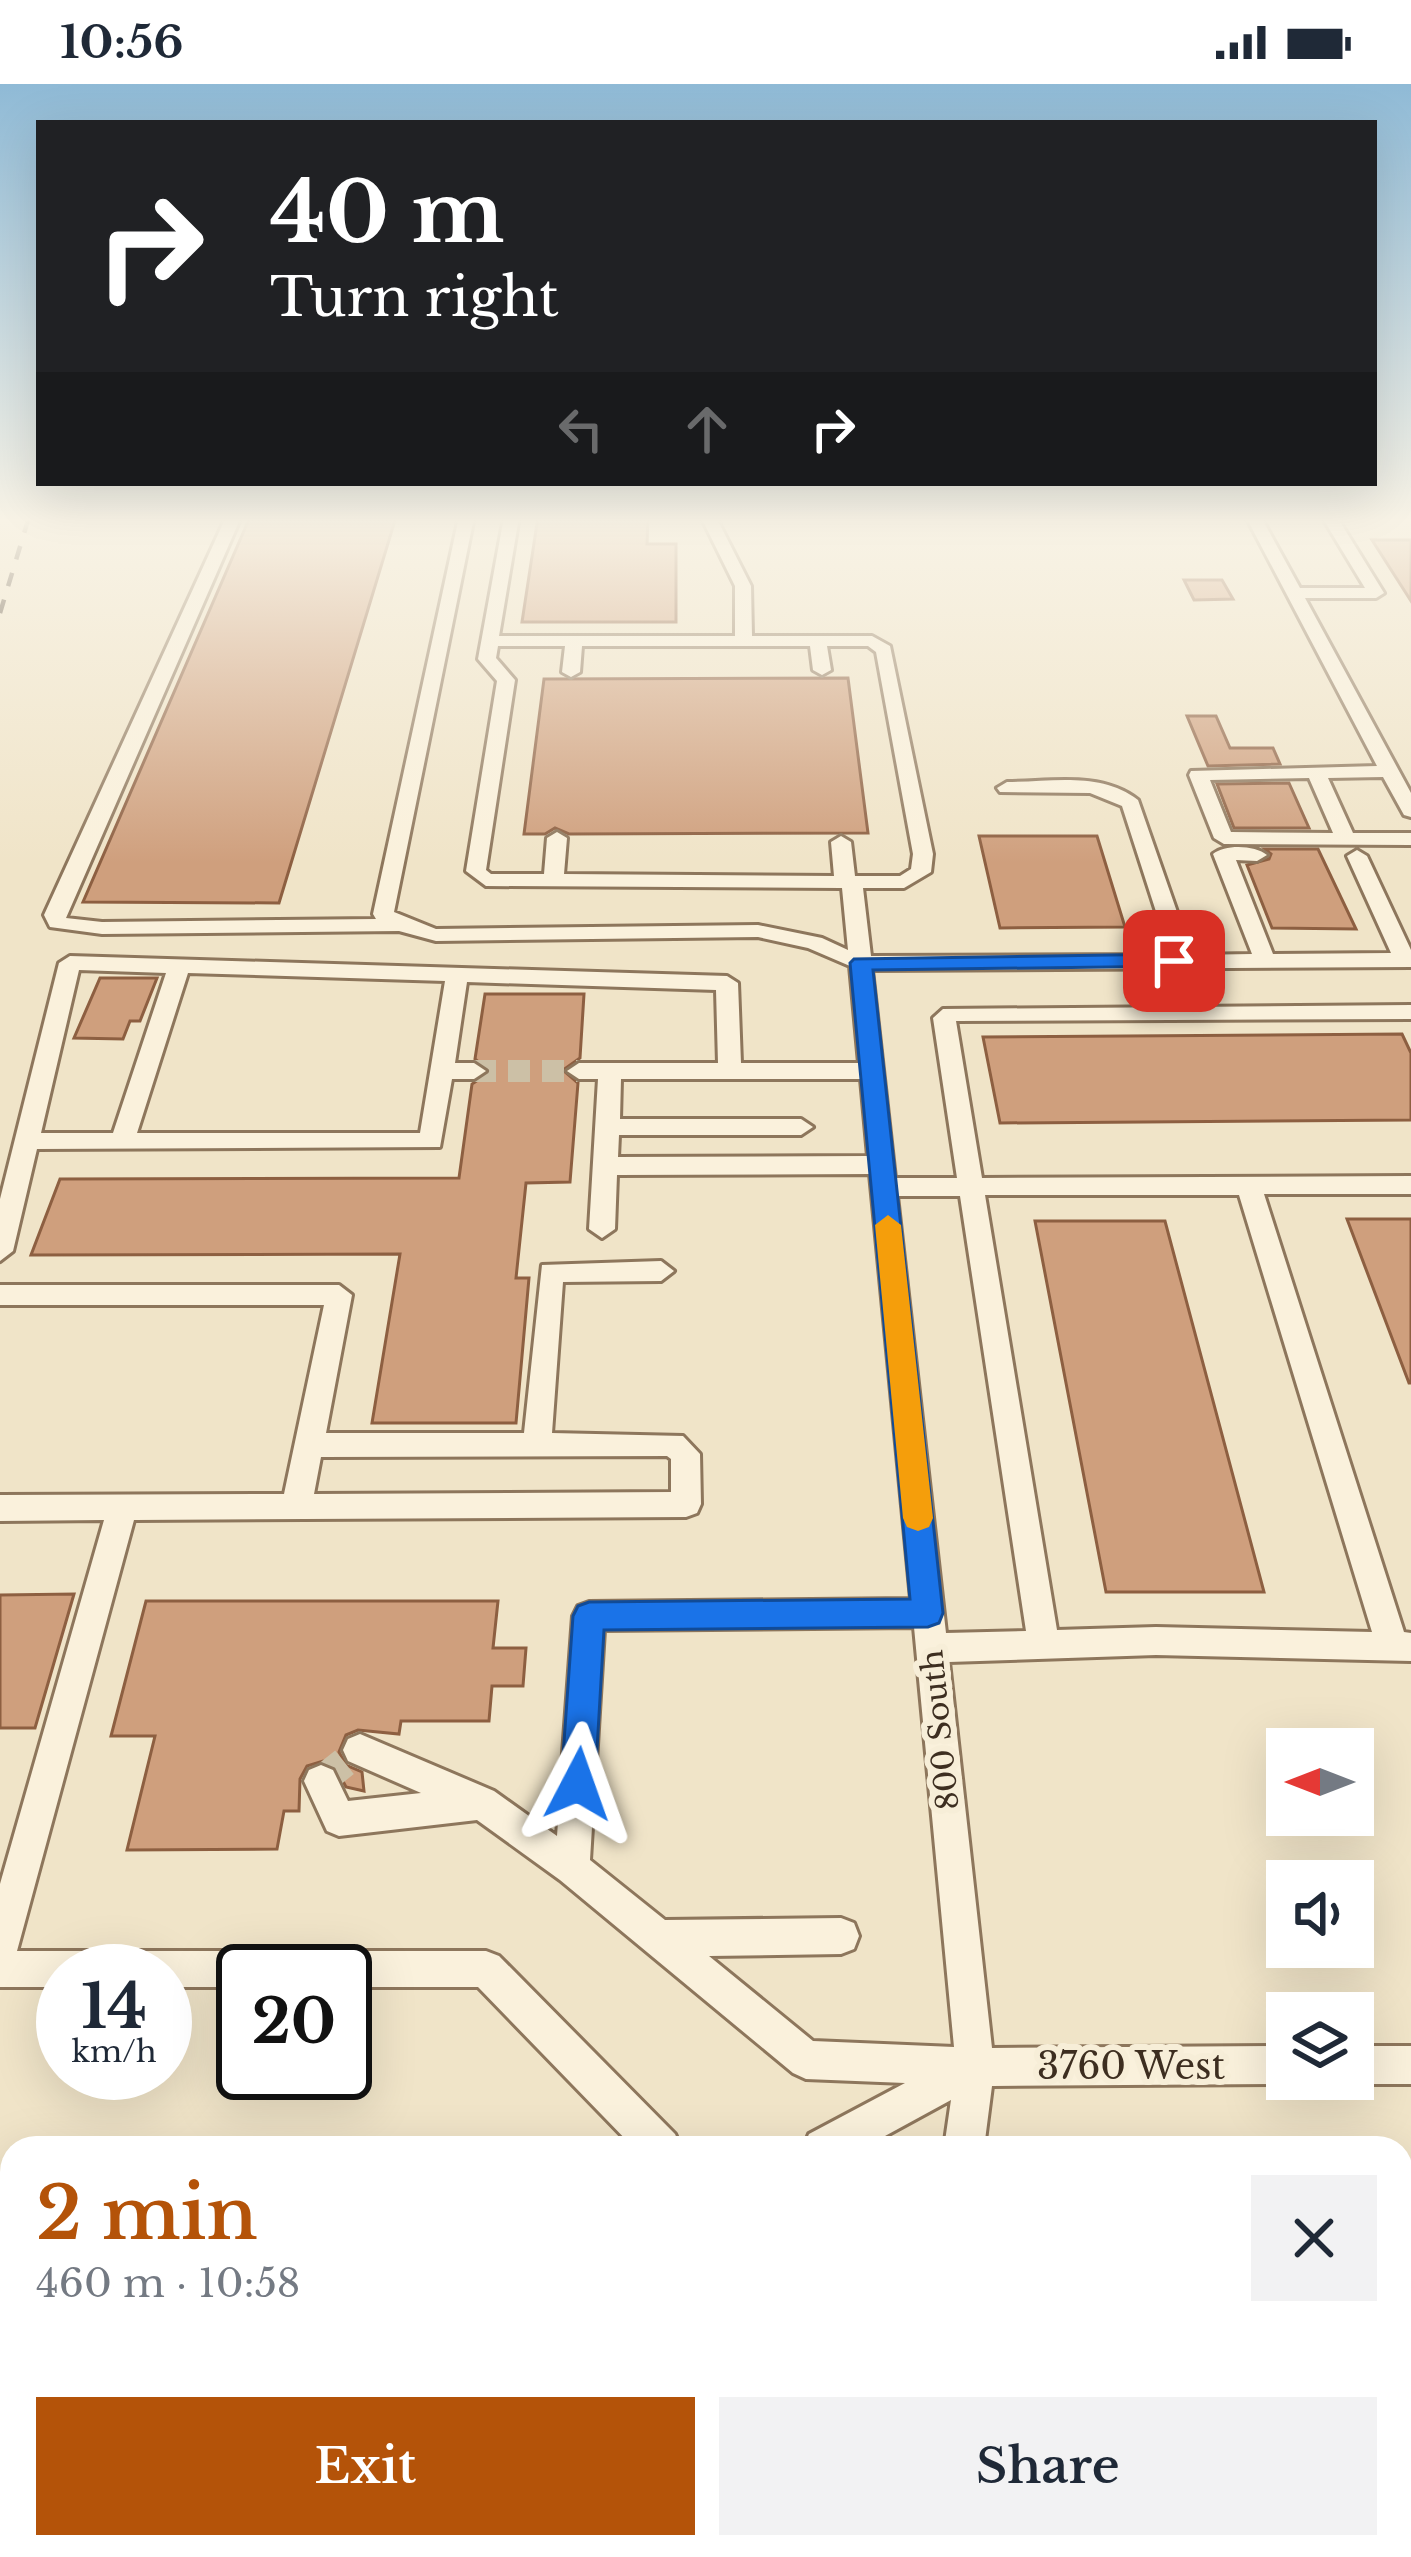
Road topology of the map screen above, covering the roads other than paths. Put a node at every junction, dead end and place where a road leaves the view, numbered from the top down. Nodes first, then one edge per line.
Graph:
1 (181, 632) edge
2 (442, 632) edge
3 (491, 632) edge
4 (744, 632) edge
5 (1315, 632) edge
6 (744, 640) junction
7 (818, 640) junction
8 (490, 641) junction
9 (574, 641) junction
10 (821, 670) dead end
11 (571, 671) dead end
12 (1411, 766) edge
13 (1388, 768) junction
14 (1315, 771) junction
15 (1007, 788) dead end
16 (1411, 811) edge
17 (557, 838) dead end
18 (1411, 839) edge
19 (841, 842) dead end
20 (1351, 848) junction
21 (1411, 856) edge
22 (554, 882) junction
23 (849, 882) junction
24 (402, 925) junction
25 (1408, 960) edge
26 (1265, 961) junction
27 (861, 963) junction
28 (178, 966) junction
29 (457, 974) junction
30 (1182, 982) junction
31 (1411, 1012) edge
32 (442, 1071) junction
33 (474, 1071) tunnel mouth
34 (579, 1071) tunnel mouth
35 (610, 1071) junction
36 (730, 1071) junction
37 (872, 1071) junction
38 (607, 1126) junction
39 (800, 1127) dead end
40 (27, 1141) junction
41 (122, 1141) junction
42 (605, 1166) junction
43 (883, 1176) junction
44 (1248, 1184) junction
45 (971, 1186) junction
46 (1411, 1186) edge
47 (602, 1229) dead end
48 (0, 1250) edge
49 (661, 1271) dead end
50 (0, 1295) edge
51 (309, 1445) junction
52 (537, 1445) junction
53 (296, 1507) junction
54 (0, 1508) edge
55 (123, 1508) junction
56 (928, 1613) junction
57 (1044, 1645) junction
58 (1401, 1647) edge
59 (931, 1648) junction
60 (361, 1750) dead end
61 (321, 1781) dead end
62 (482, 1803) junction
63 (572, 1868) junction
64 (841, 1936) dead end
65 (659, 1938) junction
66 (0, 1947) edge
67 (0, 1970) edge
68 (1374, 2065) edge
69 (1411, 2065) edge
70 (1266, 2066) edge
71 (974, 2067) junction
72 (649, 2136) edge
73 (846, 2136) edge
74 (965, 2136) edge

1 - 24 street
2 - 24 street
3 - 8 street
4 - 6 street
5 - 13 street
6 - 7 street
6 - 9 street
7 - 10 street
7 - 23 street
8 - 9 street
8 - 22 street
9 - 11 street
12 - 13 street
13 - 14 street
13 - 16 street
14 - 20 street
14 - 20 street
15 - 30 street
17 - 22 street
18 - 20 street
19 - 23 street, 800 South
20 - 21 street
20 - 25 street
20 - 26 street
22 - 23 street
23 - 27 street, 800 South
24 - 27 street
25 - 26 street
26 - 30 street
27 - 30 street
27 - 37 street, 800 South
28 - 29 street
28 - 40 street
28 - 41 street
29 - 32 street
29 - 36 street
30 - 31 street
30 - 45 street
32 - 33 street
32 - 41 street
34 - 35 street
35 - 36 street
35 - 38 street
36 - 37 street
37 - 43 street, 800 South
38 - 39 street
38 - 42 street
40 - 41 street
40 - 48 street
42 - 43 street
42 - 47 street
43 - 45 street
43 - 56 street, 800 South
44 - 45 street
44 - 46 street
44 - 58 street
45 - 57 street
49 - 52 street
50 - 51 street
51 - 52 street
51 - 53 street
52 - 53 street
53 - 55 street
54 - 55 street
55 - 66 street
56 - 59 street, 800 South
56 - 63 street
57 - 58 street
57 - 59 street
59 - 71 street, 800 South
60 - 62 street, 3760 West
61 - 62 street
62 - 63 street, 3760 West
63 - 65 street, 3760 West
64 - 65 street
65 - 71 street, 3760 West
67 - 72 street
68 - 69 street
70 - 71 street, 3760 West
71 - 73 street
71 - 74 street, 800 South

